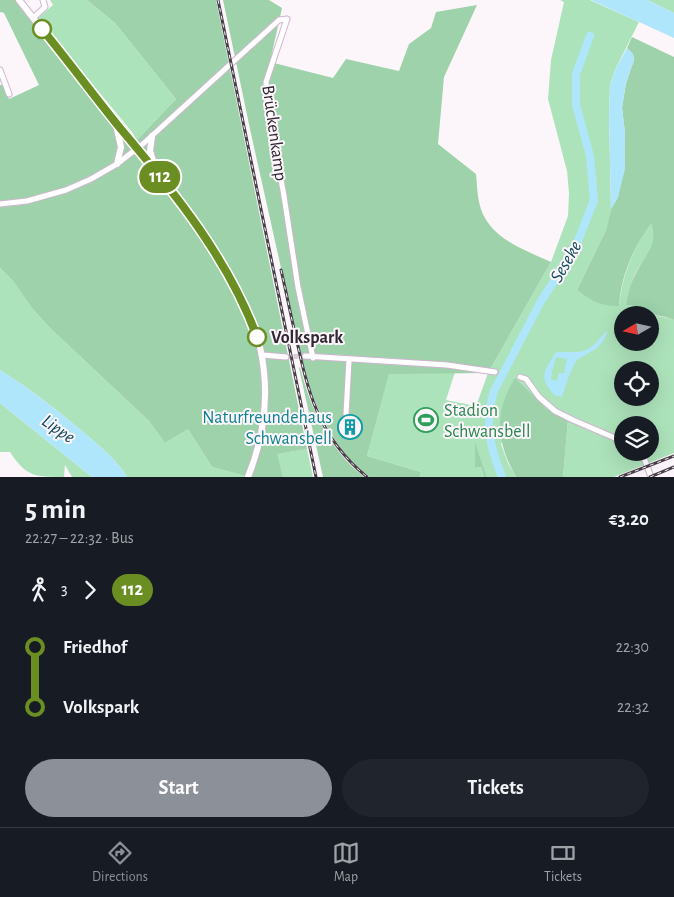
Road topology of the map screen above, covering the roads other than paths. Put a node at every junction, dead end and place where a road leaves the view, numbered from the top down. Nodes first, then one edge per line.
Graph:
1 (19, 0) edge
2 (43, 0) edge
3 (33, 18) junction
4 (0, 70) edge
5 (9, 94) dead end
6 (115, 122) junction
7 (152, 136) junction
8 (137, 148) junction
9 (117, 164) junction
10 (157, 173) junction
11 (0, 204) edge
12 (262, 356) junction
13 (286, 356) tunnel mouth
14 (305, 356) tunnel mouth
15 (312, 358) junction
16 (349, 360) junction
17 (495, 372) dead end
18 (520, 377) dead end
19 (346, 414) dead end
20 (614, 438) edge
21 (645, 461) edge
22 (248, 477) edge
23 (651, 477) edge

1 - 3 main road
2 - 3 street
3 - 6 main road
4 - 5 street
6 - 8 main road
6 - 9 main road
7 - 8 street, Brückenkamp
7 - 10 main road
7 - 15 street, Brückenkamp
8 - 9 street, Brückenkamp
8 - 10 main road
9 - 11 street, Brückenkamp
10 - 12 main road
12 - 13 street
12 - 22 main road
14 - 15 street
15 - 16 street
16 - 17 street
16 - 19 street
18 - 20 street
21 - 23 street

